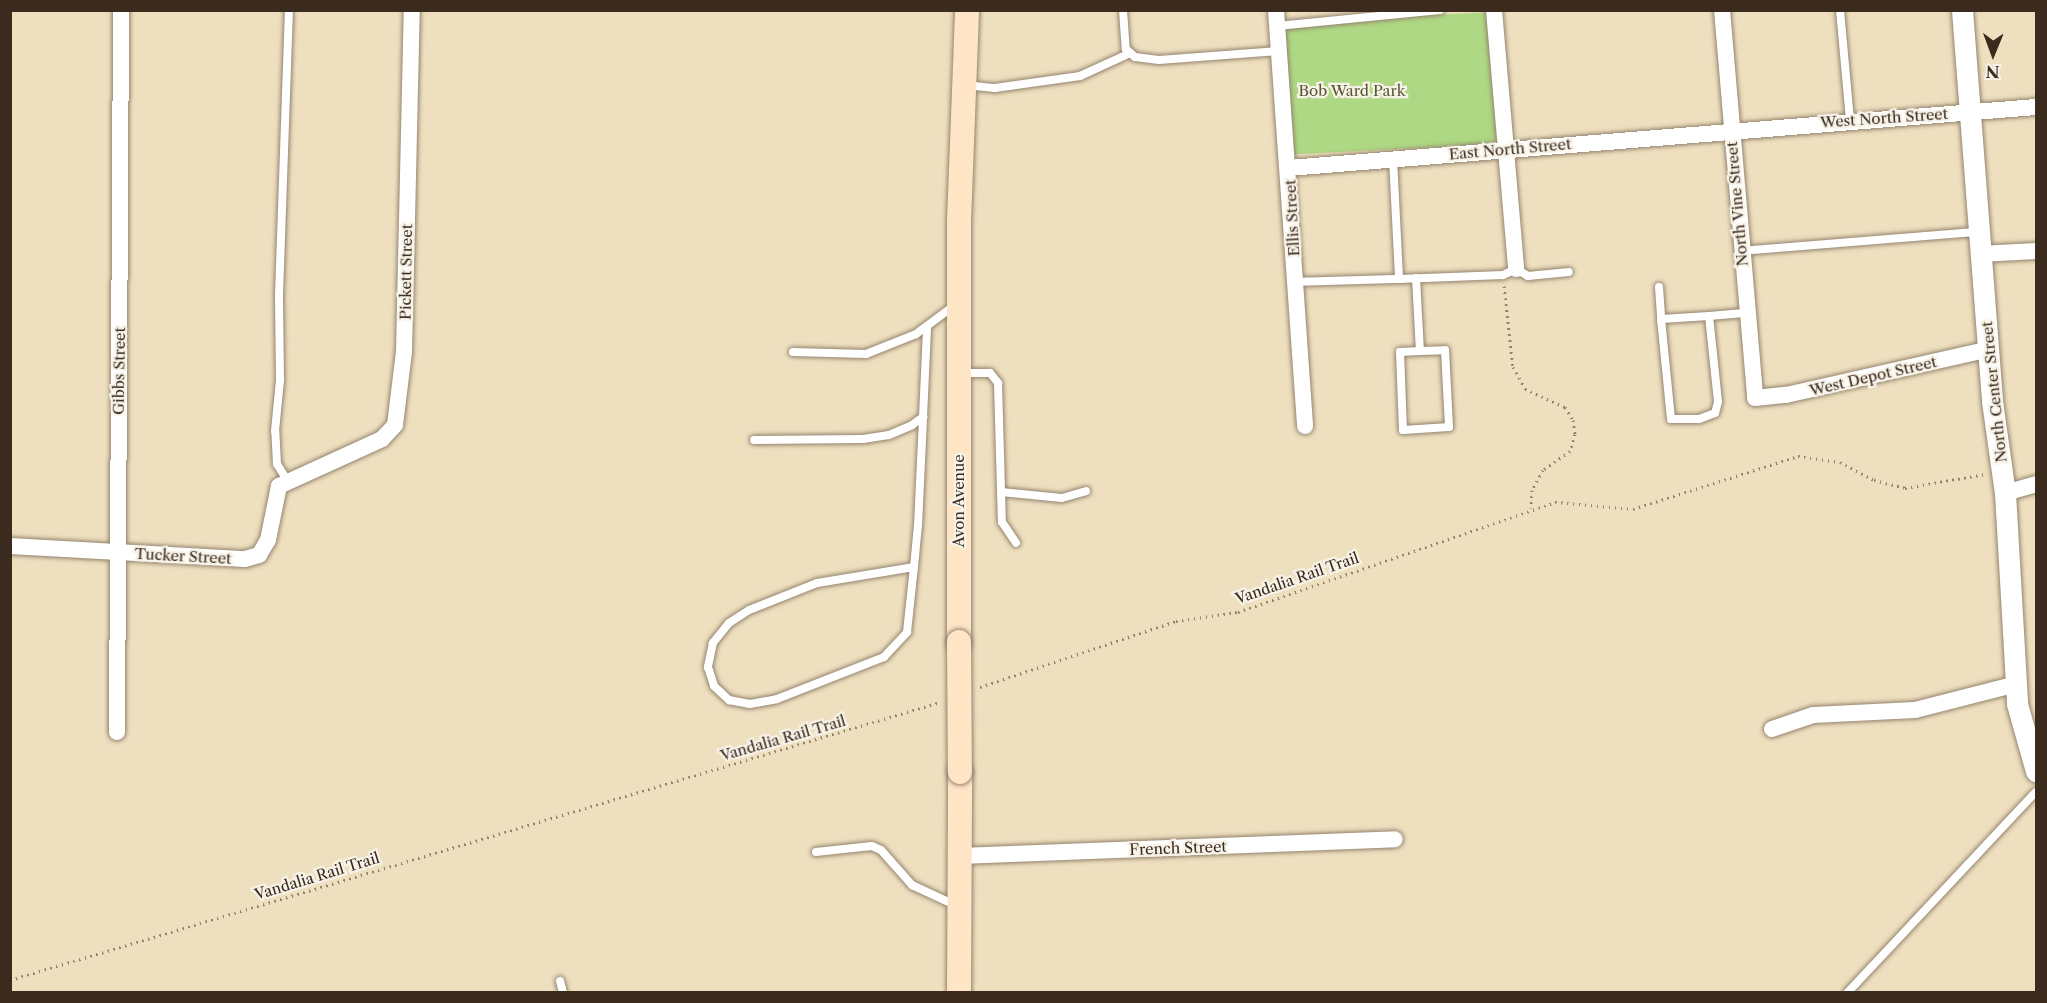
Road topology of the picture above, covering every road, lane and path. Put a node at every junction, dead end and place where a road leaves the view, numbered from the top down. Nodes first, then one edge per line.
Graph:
1 (121, 10) edge
2 (289, 10) edge
3 (412, 10) edge
4 (967, 10) edge
5 (1124, 10) edge
6 (1440, 10) edge
7 (1494, 10) edge
8 (1722, 10) edge
9 (1840, 10) edge
10 (1962, 10) edge
11 (1276, 18) edge
12 (1279, 51) junction
13 (1130, 53) junction
14 (965, 85) junction
15 (2037, 107) edge
16 (1971, 112) junction
17 (1850, 120) junction
18 (1731, 129) junction
19 (1505, 149) junction
20 (1393, 159) junction
21 (1289, 168) junction
22 (1978, 232) junction
23 (2037, 250) edge
24 (1740, 251) junction
25 (1980, 254) junction
26 (1516, 269) junction
27 (1569, 272) dead end
28 (1416, 278) junction
29 (1399, 279) junction
30 (1296, 282) junction
31 (1659, 287) dead end
32 (959, 300) junction
33 (1747, 314) junction
34 (1709, 316) junction
35 (1661, 319) junction
36 (927, 328) junction
37 (1990, 349) junction
38 (1420, 351) junction
39 (793, 352) dead end
40 (959, 373) junction
41 (1755, 398) joint
42 (923, 417) junction
43 (1305, 426) dead end
44 (754, 440) dead end
45 (293, 477) junction
46 (2003, 484) junction
47 (2037, 484) edge
48 (1086, 491) dead end
49 (1001, 492) junction
50 (1016, 543) dead end
51 (10, 546) edge
52 (117, 553) junction
53 (914, 567) junction
54 (2016, 684) junction
55 (970, 690) dead end
56 (948, 699) dead end
57 (1772, 729) dead end
58 (117, 732) dead end
59 (2037, 771) edge
60 (2037, 792) edge
61 (1395, 839) dead end
62 (816, 852) dead end
63 (961, 856) junction
64 (960, 908) junction
65 (10, 980) edge
66 (560, 981) dead end
67 (563, 993) edge
68 (959, 993) edge
69 (1848, 993) edge

1 - 52 street, Gibbs Street
2 - 45 lane
3 - 45 street, Pickett Street
4 - 14 main road, Avon Avenue
5 - 13 lane
6 - 11 lane
7 - 19 street
8 - 18 street, North Vine Street
9 - 17 lane
10 - 16 street, North Center Street
11 - 12 street, Ellis Street
12 - 13 lane
12 - 21 street, Ellis Street
13 - 14 lane
14 - 32 main road, Avon Avenue
15 - 16 street, West North Street
16 - 17 street, West North Street
16 - 22 street, North Center Street
17 - 18 street, West North Street
18 - 19 street, East North Street
18 - 24 street, North Vine Street
19 - 20 street, East North Street
19 - 26 street
20 - 21 street, East North Street
20 - 29 lane
21 - 30 street, Ellis Street
22 - 24 lane
22 - 25 street, North Center Street
23 - 25 street
24 - 33 street, North Vine Street
25 - 37 street, North Center Street
26 - 27 lane
26 - 28 lane
28 - 29 lane
28 - 38 lane
29 - 30 lane
30 - 43 street, Ellis Street
31 - 35 lane
32 - 36 lane
32 - 40 main road, Avon Avenue
33 - 34 lane
33 - 41 street, North Vine Street
34 - 35 lane
34 - 35 lane
36 - 39 lane
36 - 42 lane
37 - 41 street, West Depot Street
37 - 46 street, North Center Street
38 - 38 lane
40 - 49 lane
40 - 63 main road, Avon Avenue, bridge
42 - 44 lane
42 - 53 lane
45 - 52 street, Tucker Street
46 - 47 street
46 - 54 street, North Center Street
46 - 55 path, Vandalia Rail Trail
48 - 49 lane
49 - 50 lane
51 - 52 street, Tucker Street
52 - 58 street, Gibbs Street
53 - 53 lane
54 - 57 street
54 - 59 street, North Center Street
56 - 65 path, Vandalia Rail Trail
60 - 69 lane
61 - 63 street, French Street
62 - 64 lane
63 - 64 main road, Avon Avenue
64 - 68 main road, Avon Avenue
66 - 67 lane

